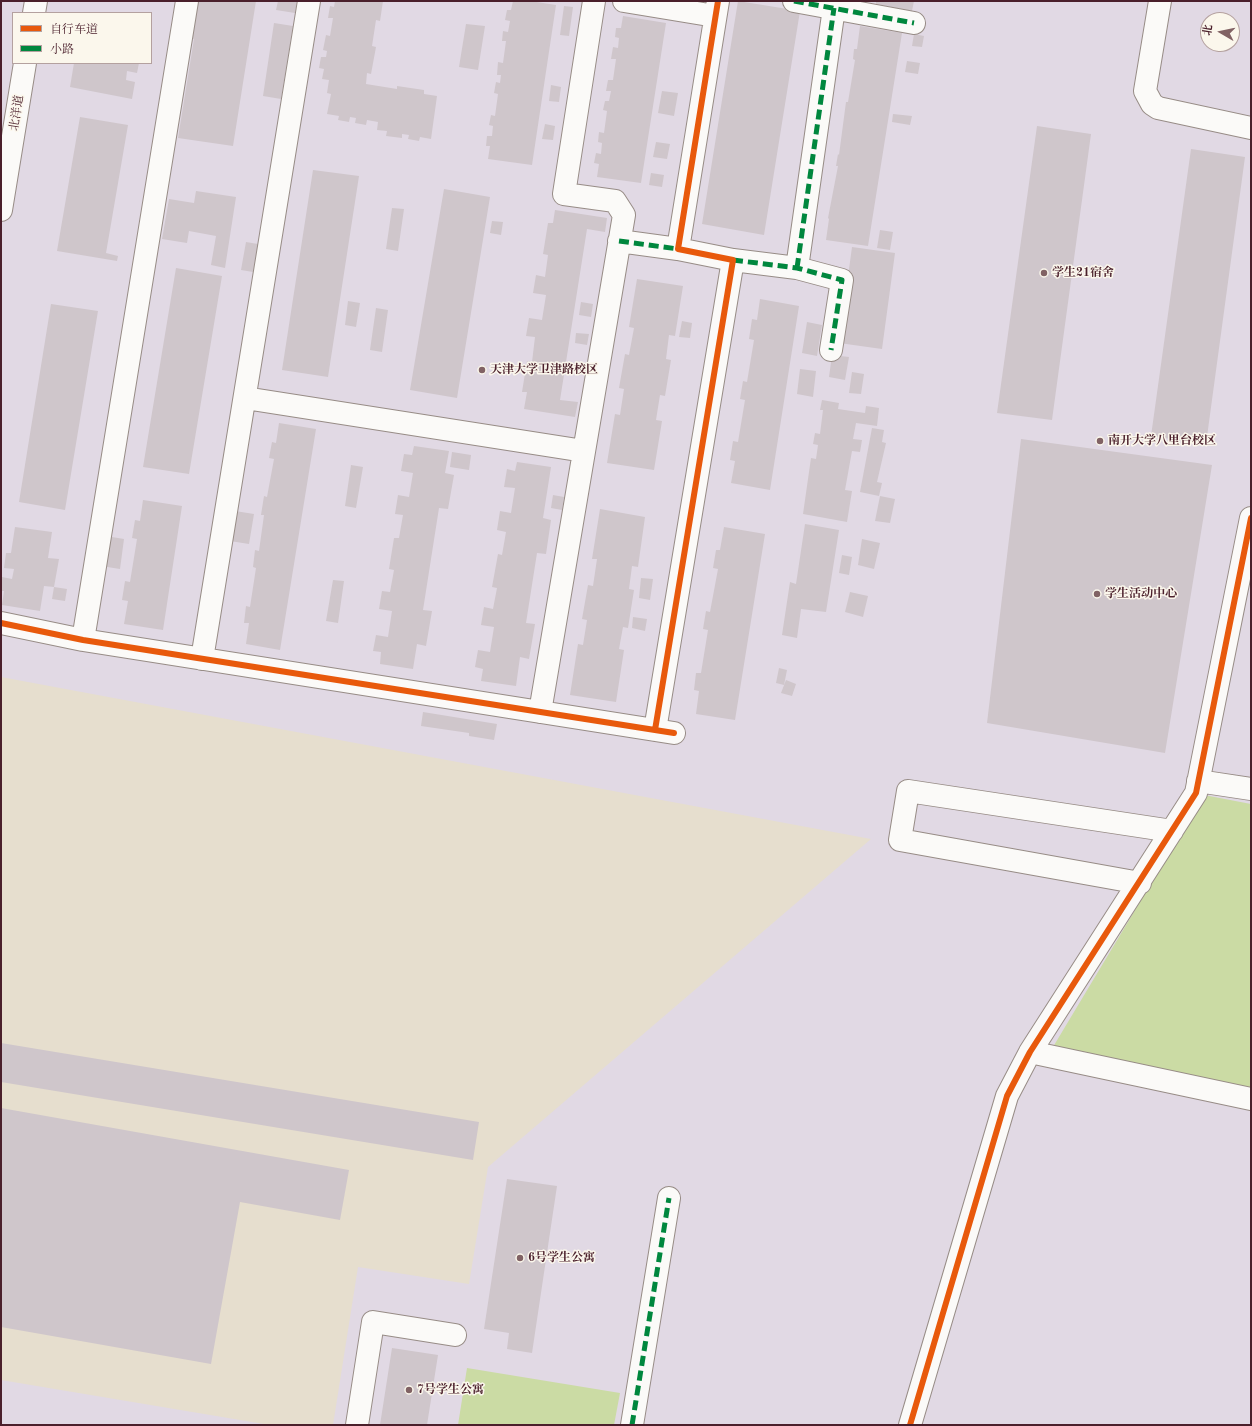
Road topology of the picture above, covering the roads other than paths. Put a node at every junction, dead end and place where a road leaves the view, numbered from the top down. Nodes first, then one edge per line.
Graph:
1 (36, 1) edge
2 (187, 1) edge
3 (309, 1) edge
4 (594, 1) edge
5 (624, 1) edge
6 (794, 1) edge
7 (1160, 1) edge
8 (834, 8) junction
9 (716, 9) edge
10 (34, 12) edge
11 (914, 23) dead end
12 (26, 64) edge
13 (1251, 128) edge
14 (1, 210) edge
15 (620, 241) junction
16 (678, 249) junction
17 (733, 260) junction
18 (797, 268) junction
19 (831, 350) dead end
20 (244, 398) junction
21 (584, 451) junction
22 (1251, 518) edge
23 (1, 623) edge
24 (83, 640) junction
25 (202, 659) junction
26 (540, 712) junction
27 (1198, 781) junction
28 (1251, 789) edge
29 (1172, 831) junction
30 (1140, 883) junction
31 (1030, 1052) junction
32 (1251, 1099) edge
33 (669, 1198) dead end
34 (455, 1335) dead end
35 (357, 1425) edge
36 (632, 1425) edge
37 (910, 1425) edge

1 - 10 street
2 - 24 street
3 - 20 street
4 - 15 street
5 - 9 street
6 - 8 street
7 - 13 street
8 - 11 street
8 - 18 street
9 - 16 street
12 - 14 street, 北洋道
15 - 16 street
15 - 21 street
16 - 17 street
17 - 18 street
17 - 26 street
18 - 19 street
20 - 21 street
20 - 25 street
21 - 26 street
22 - 27 street
23 - 24 street
24 - 25 street
25 - 26 street
27 - 28 street
27 - 29 street
29 - 30 street
29 - 30 street
30 - 31 street
31 - 32 street
31 - 37 street
33 - 36 street
34 - 35 street

